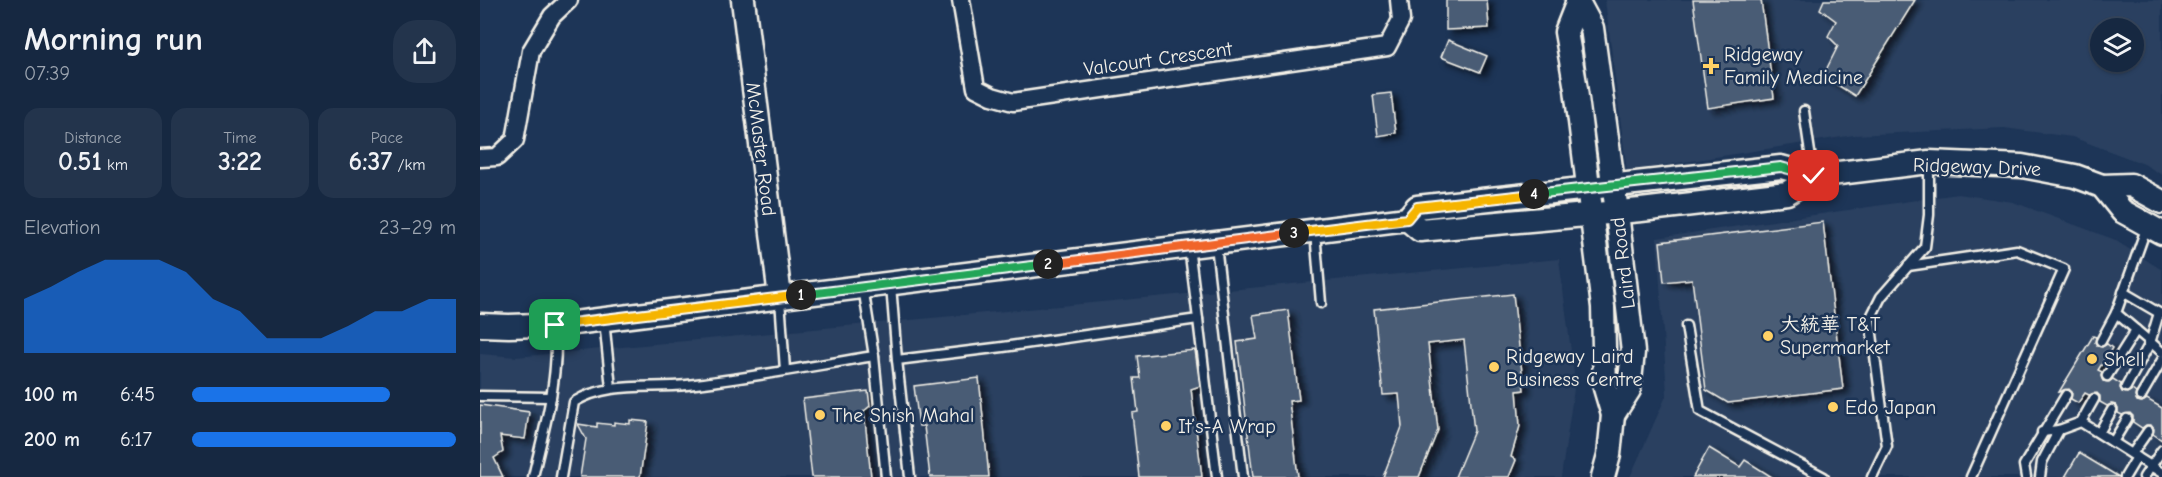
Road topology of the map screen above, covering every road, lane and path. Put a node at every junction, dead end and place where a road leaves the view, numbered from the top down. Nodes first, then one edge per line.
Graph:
1 (569, 0) edge
2 (743, 0) edge
3 (961, 0) edge
4 (1399, 0) edge
5 (1577, 2) edge
6 (1804, 111) dead end
7 (480, 158) edge
8 (1929, 162) junction
9 (1814, 176) junction
10 (1614, 186) junction
11 (2102, 186) junction
12 (1588, 189) junction
13 (2162, 202) edge
14 (1617, 212) junction
15 (1592, 214) junction
16 (1407, 219) junction
17 (2155, 229) edge
18 (1315, 231) junction
19 (1216, 243) junction
20 (1189, 246) junction
21 (1908, 266) junction
22 (891, 284) junction
23 (863, 287) junction
24 (2123, 292) junction
25 (780, 297) junction
26 (1321, 303) dead end
27 (2116, 313) junction
28 (604, 319) junction
29 (1198, 319) junction
30 (480, 325) edge
31 (555, 325) junction
32 (1686, 326) dead end
33 (2136, 330) junction
34 (2101, 341) dead end
35 (2150, 343) junction
36 (2162, 352) edge
37 (874, 356) junction
38 (897, 360) junction
39 (2162, 360) edge
40 (785, 370) junction
41 (2107, 376) dead end
42 (2126, 387) dead end
43 (612, 388) junction
44 (2066, 395) dead end
45 (480, 396) edge
46 (2141, 396) dead end
47 (550, 397) junction
48 (2094, 399) dead end
49 (2112, 410) dead end
50 (1613, 415) junction
51 (2127, 419) dead end
52 (2081, 422) junction
53 (2059, 430) junction
54 (2148, 431) dead end
55 (2042, 432) junction
56 (2099, 433) junction
57 (2113, 442) junction
58 (2162, 450) edge
59 (2135, 456) junction
60 (2150, 466) junction
61 (2162, 473) edge
62 (533, 477) edge
63 (561, 477) edge
64 (886, 477) edge
65 (910, 477) edge
66 (1217, 477) edge
67 (1243, 477) edge
68 (1603, 477) edge
69 (1824, 477) edge
70 (1872, 477) edge
71 (1971, 477) edge
72 (2026, 477) edge
73 (2040, 477) edge
74 (2125, 477) edge
75 (2144, 477) edge

1 - 7 street
2 - 25 street, McMaster Road
3 - 4 street, Valcourt Crescent
5 - 10 street, Laird Road
5 - 12 street, Laird Road
6 - 9 lane
8 - 9 street, Ridgeway Drive
8 - 11 street, Ridgeway Drive
8 - 21 lane
9 - 10 street, Ridgeway Drive
9 - 14 street, Ridgeway Drive
10 - 12 street, Ridgeway Drive
10 - 14 street, Laird Road
11 - 13 street, Ridgeway Drive
11 - 17 street
12 - 15 street, Laird Road
12 - 16 street, Ridgeway Drive
14 - 15 street, Ridgeway Drive
14 - 50 street, Laird Road
15 - 16 street, Ridgeway Drive
15 - 50 street, Laird Road
16 - 18 street, Ridgeway Drive
17 - 24 lane
18 - 19 street, Ridgeway Drive
18 - 26 lane
19 - 20 street, Ridgeway Drive
19 - 67 lane
20 - 22 street, Ridgeway Drive
20 - 29 lane
21 - 70 lane
21 - 71 lane
22 - 23 street, Ridgeway Drive
22 - 38 lane
23 - 25 street, Ridgeway Drive
23 - 37 lane
24 - 27 lane
24 - 35 lane
25 - 28 street, Ridgeway Drive
25 - 40 lane
27 - 33 lane
27 - 34 lane
28 - 31 street, Ridgeway Drive
28 - 43 lane
29 - 38 lane
29 - 66 lane
30 - 31 street, Ridgeway Drive
31 - 47 lane
32 - 69 lane
33 - 35 lane
33 - 41 lane
35 - 36 lane
35 - 42 lane
37 - 40 lane
37 - 64 lane
38 - 65 lane
39 - 46 lane
40 - 43 lane
43 - 63 lane
44 - 55 lane
45 - 47 lane
47 - 62 lane
48 - 52 lane
49 - 56 lane
50 - 68 street, Laird Road
51 - 57 lane
52 - 53 lane
52 - 56 lane
53 - 55 lane
53 - 73 lane
54 - 59 lane
55 - 72 lane
56 - 57 lane
57 - 59 lane
58 - 60 lane
59 - 60 lane
59 - 74 lane
60 - 61 lane
60 - 75 lane

